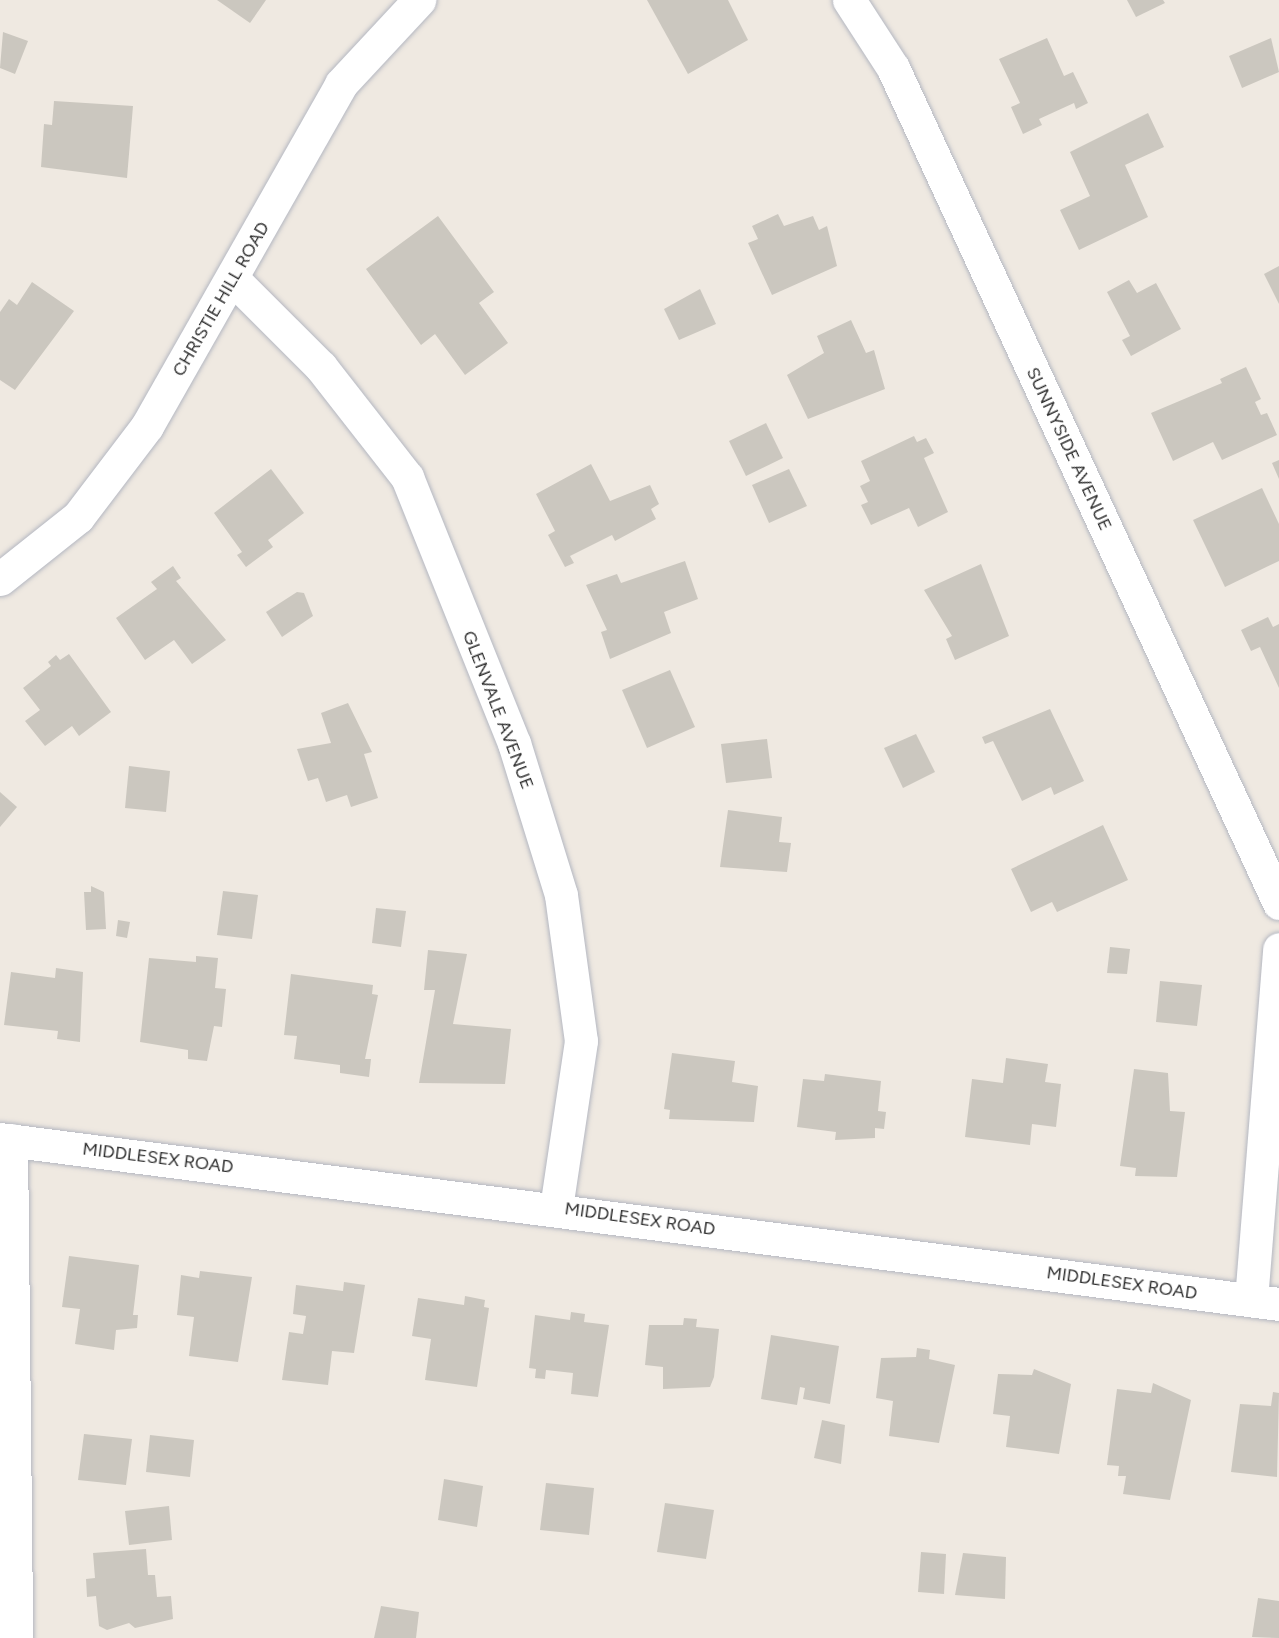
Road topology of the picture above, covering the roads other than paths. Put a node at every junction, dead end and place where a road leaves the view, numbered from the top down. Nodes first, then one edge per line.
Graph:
1 (419, 0) edge
2 (849, 0) edge
3 (234, 280) junction
4 (0, 579) edge
5 (1279, 903) edge
6 (1279, 949) edge
7 (5, 1140) edge
8 (556, 1208) junction
9 (1265, 1302) edge
10 (16, 1638) edge

1 - 3 street, CHRISTIE HILL ROAD
2 - 5 street, SUNNYSIDE AVENUE
3 - 4 street, CHRISTIE HILL ROAD
3 - 8 street, GLENVALE AVENUE
6 - 9 street
7 - 8 street, MIDDLESEX ROAD
7 - 10 street
8 - 9 street, MIDDLESEX ROAD

